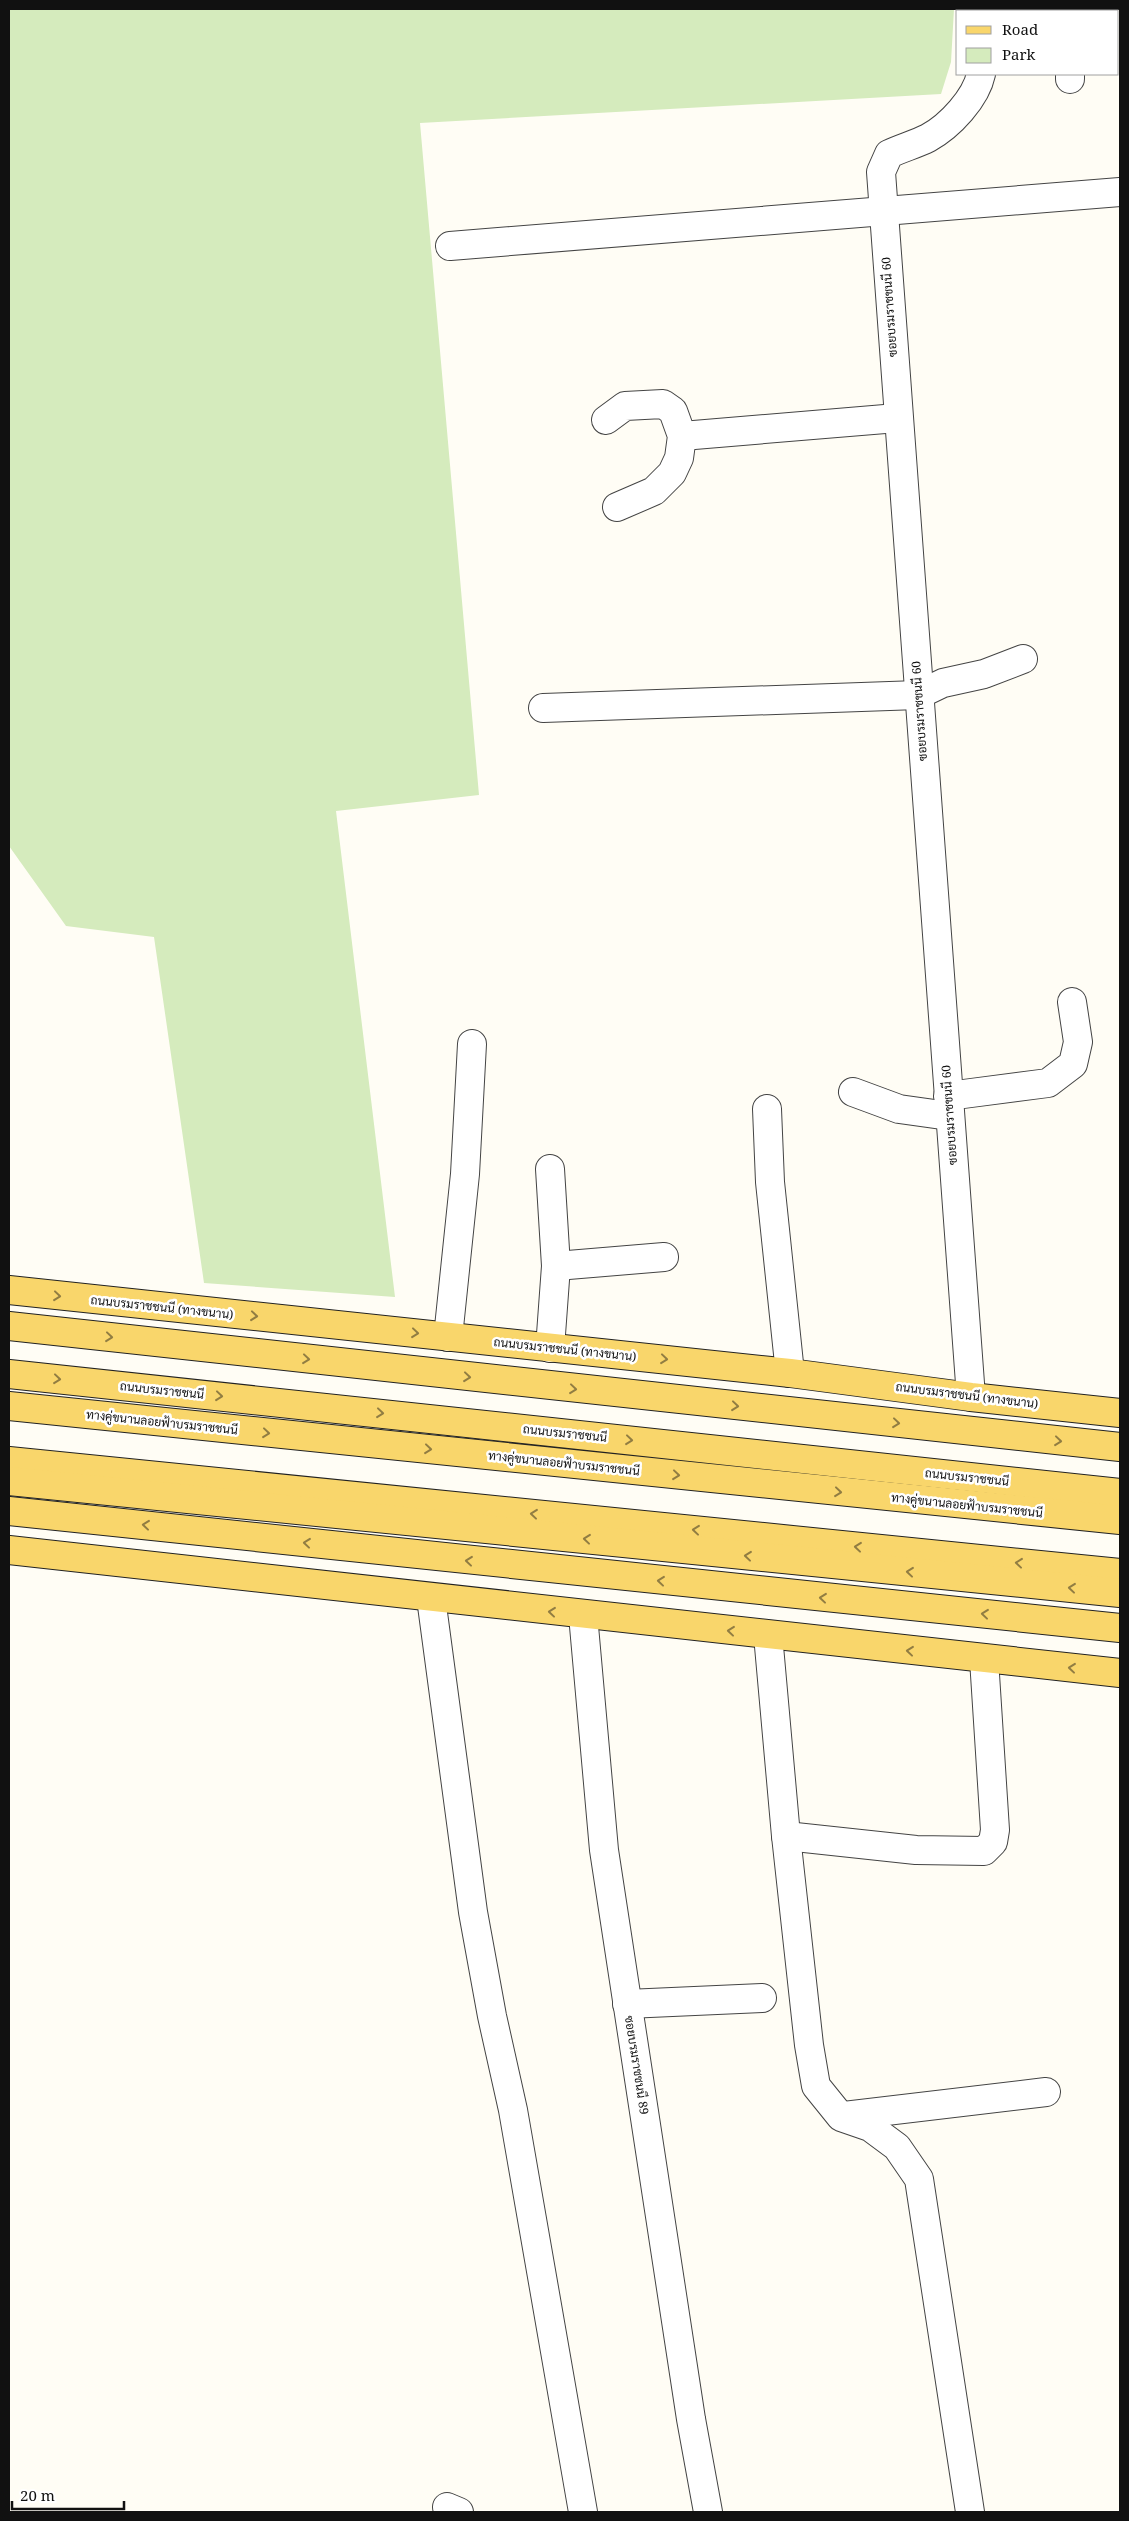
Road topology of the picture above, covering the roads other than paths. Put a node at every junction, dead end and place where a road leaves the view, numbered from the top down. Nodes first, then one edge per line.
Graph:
1 (982, 75) edge
2 (1120, 192) edge
3 (882, 211) junction
4 (450, 246) dead end
5 (897, 418) junction
6 (606, 420) dead end
7 (682, 436) junction
8 (617, 507) dead end
9 (1023, 659) dead end
10 (918, 695) junction
11 (544, 708) dead end
12 (1072, 1002) dead end
13 (472, 1044) dead end
14 (853, 1092) dead end
15 (949, 1106) junction
16 (767, 1109) dead end
17 (550, 1169) dead end
18 (664, 1258) dead end
19 (556, 1266) junction
20 (9, 1290) edge
21 (9, 1326) edge
22 (448, 1337) junction
23 (550, 1348) junction
24 (790, 1372) junction
25 (9, 1374) edge
26 (971, 1397) junction
27 (9, 1406) edge
28 (1120, 1413) edge
29 (1120, 1447) edge
30 (9, 1461) edge
31 (9, 1481) edge
32 (1120, 1493) edge
33 (9, 1511) edge
34 (1120, 1520) edge
35 (9, 1550) edge
36 (1120, 1573) edge
37 (1120, 1593) edge
38 (431, 1598) junction
39 (583, 1615) junction
40 (1120, 1628) edge
41 (768, 1635) junction
42 (984, 1659) junction
43 (1120, 1673) edge
44 (786, 1836) junction
45 (762, 1998) dead end
46 (627, 2004) junction
47 (1046, 2092) dead end
48 (840, 2117) junction
49 (583, 2512) edge
50 (708, 2512) edge
51 (970, 2512) edge

1 - 3 street, ซอยบรมราชชนนี 60
2 - 3 street
3 - 4 street
3 - 5 street, ซอยบรมราชชนนี 60
5 - 7 street
5 - 10 street, ซอยบรมราชชนนี 60
6 - 7 street
7 - 8 street
9 - 10 street
10 - 11 street
10 - 15 street, ซอยบรมราชชนนี 60
12 - 15 street
13 - 22 street
14 - 15 street
15 - 26 street, ซอยบรมราชชนนี 60
16 - 24 street
17 - 19 street
18 - 19 street
19 - 23 street
20 -> 22 main road, ถนนบรมราชชนนี (ทางขนาน)
21 -> 29 main road
22 - 23 main road, ถนนบรมราชชนนี (ทางขนาน)
23 -> 24 main road, ถนนบรมราชชนนี (ทางขนาน)
24 - 26 main road, ถนนบรมราชชนนี (ทางขนาน)
25 -> 32 main road, ถนนบรมราชชนนี
26 - 28 main road, ถนนบรมราชชนนี (ทางขนาน)
27 -> 34 main road, ทางคู่ขนานลอยฟ้าบรมราชชนนี
36 -> 30 main road
37 -> 31 main road
40 -> 33 main road
35 - 38 main road
39 -> 38 main road
38 - 49 street
41 -> 39 main road
39 - 46 street, ซอยบรมราชชนนี 89
42 -> 41 main road
41 - 44 street
43 -> 42 main road
42 - 44 street
44 - 48 street
45 - 46 street
46 - 50 street, ซอยบรมราชชนนี 89
47 - 48 street
48 - 51 street

